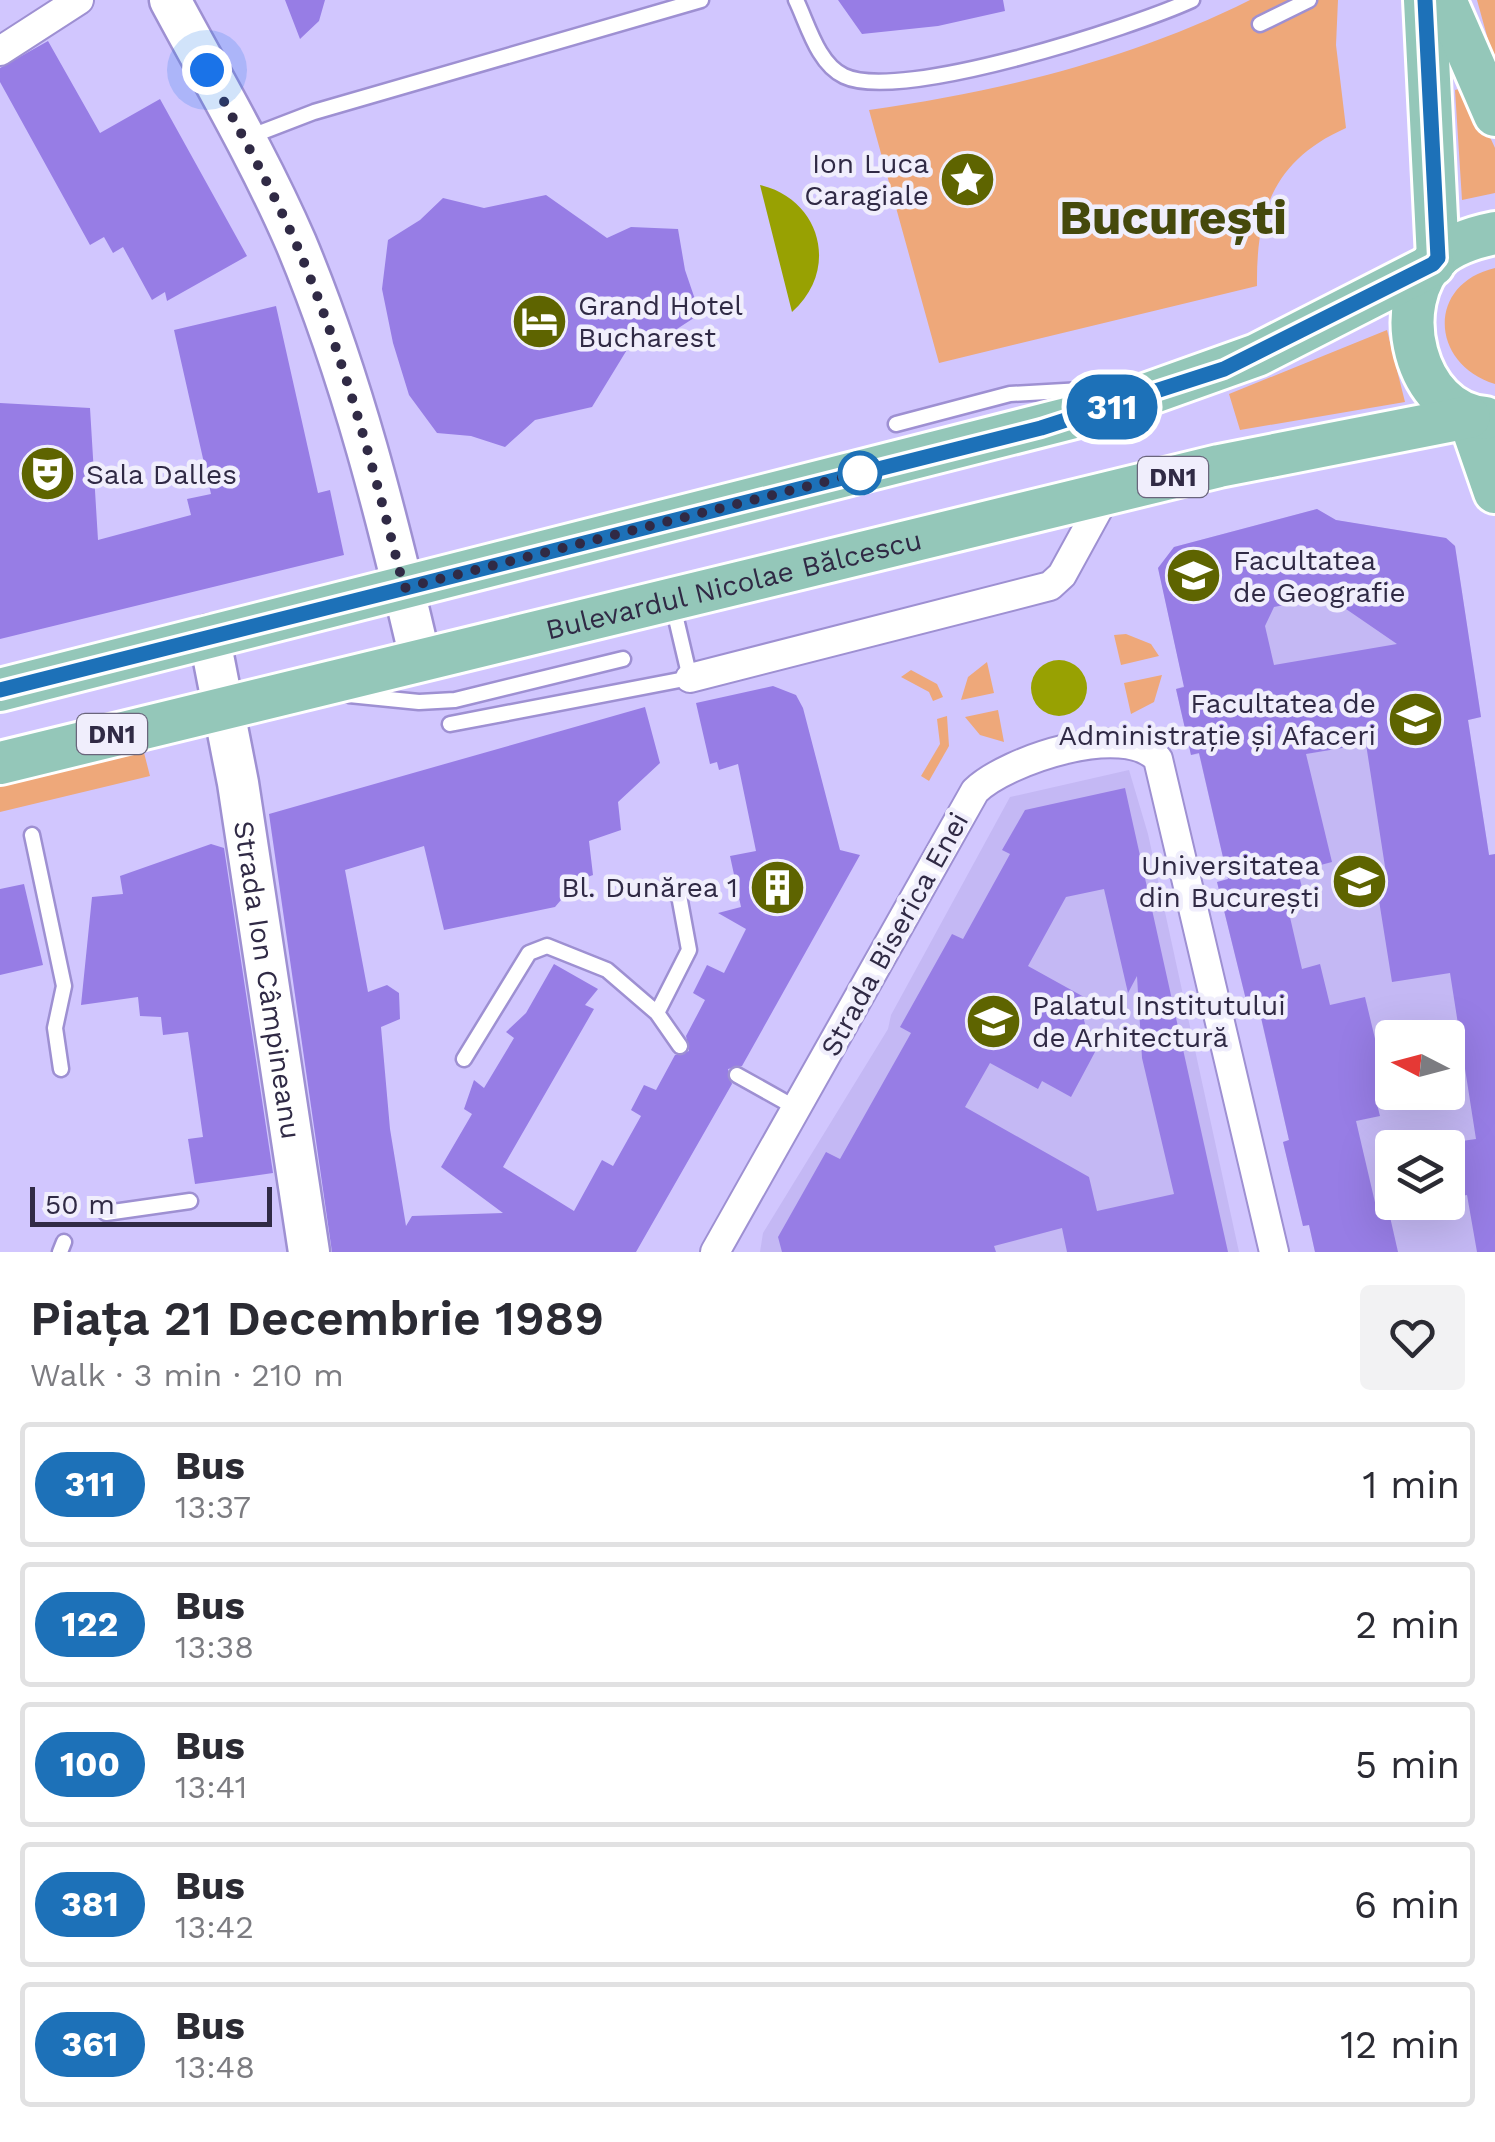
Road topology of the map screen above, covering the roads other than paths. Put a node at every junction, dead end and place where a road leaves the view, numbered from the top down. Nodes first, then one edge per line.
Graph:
1 (78, 0) edge
2 (170, 0) edge
3 (701, 0) edge
4 (796, 0) edge
5 (1192, 0) edge
6 (1309, 0) edge
7 (1424, 0) edge
8 (1445, 0) edge
9 (1260, 24) dead end
10 (0, 51) edge
11 (1495, 114) edge
12 (244, 139) junction
13 (1495, 233) edge
14 (1436, 261) junction
15 (1173, 388) junction
16 (1482, 418) edge
17 (896, 424) dead end
18 (1495, 492) edge
19 (1107, 493) junction
20 (404, 588) junction
21 (671, 598) junction
22 (208, 635) junction
23 (420, 658) junction
24 (623, 659) dead end
25 (690, 678) junction
26 (296, 689) junction
27 (0, 690) edge
28 (225, 706) junction
29 (450, 724) dead end
30 (0, 763) edge
31 (32, 835) dead end
32 (678, 890) dead end
33 (657, 1013) junction
34 (680, 1046) dead end
35 (464, 1058) dead end
36 (61, 1070) dead end
37 (737, 1075) dead end
38 (796, 1108) junction
39 (190, 1201) dead end
40 (106, 1213) dead end
41 (310, 1252) edge
42 (715, 1252) edge
43 (1274, 1252) edge

1 - 10 street
2 - 12 street
3 - 12 lane
4 - 5 lane
6 - 9 lane
7 - 14 main road
8 - 11 main road
12 - 20 street
13 - 14 main road
14 - 15 main road
14 - 16 main road
15 - 17 lane
15 - 20 main road
16 - 18 main road
16 - 19 main road, Bulevardul Nicolae Bălcescu / DN1
19 - 21 main road, Bulevardul Nicolae Bălcescu / DN1
19 - 25 street
20 - 22 main road
20 - 23 street
21 - 23 main road, Bulevardul Nicolae Bălcescu / DN1
21 - 25 lane
22 - 27 main road
22 - 28 street, Strada Ion Câmpineanu
23 - 26 main road, Bulevardul Nicolae Bălcescu / DN1
24 - 26 lane
25 - 29 lane
26 - 28 main road, Bulevardul Nicolae Bălcescu / DN1
28 - 30 main road, Bulevardul Nicolae Bălcescu / DN1
28 - 41 street, Strada Ion Câmpineanu
31 - 36 lane
32 - 33 lane
33 - 34 lane
33 - 35 lane
37 - 38 lane
38 - 42 street, Strada Biserica Enei
38 - 43 street, Strada Biserica Enei
39 - 40 lane

